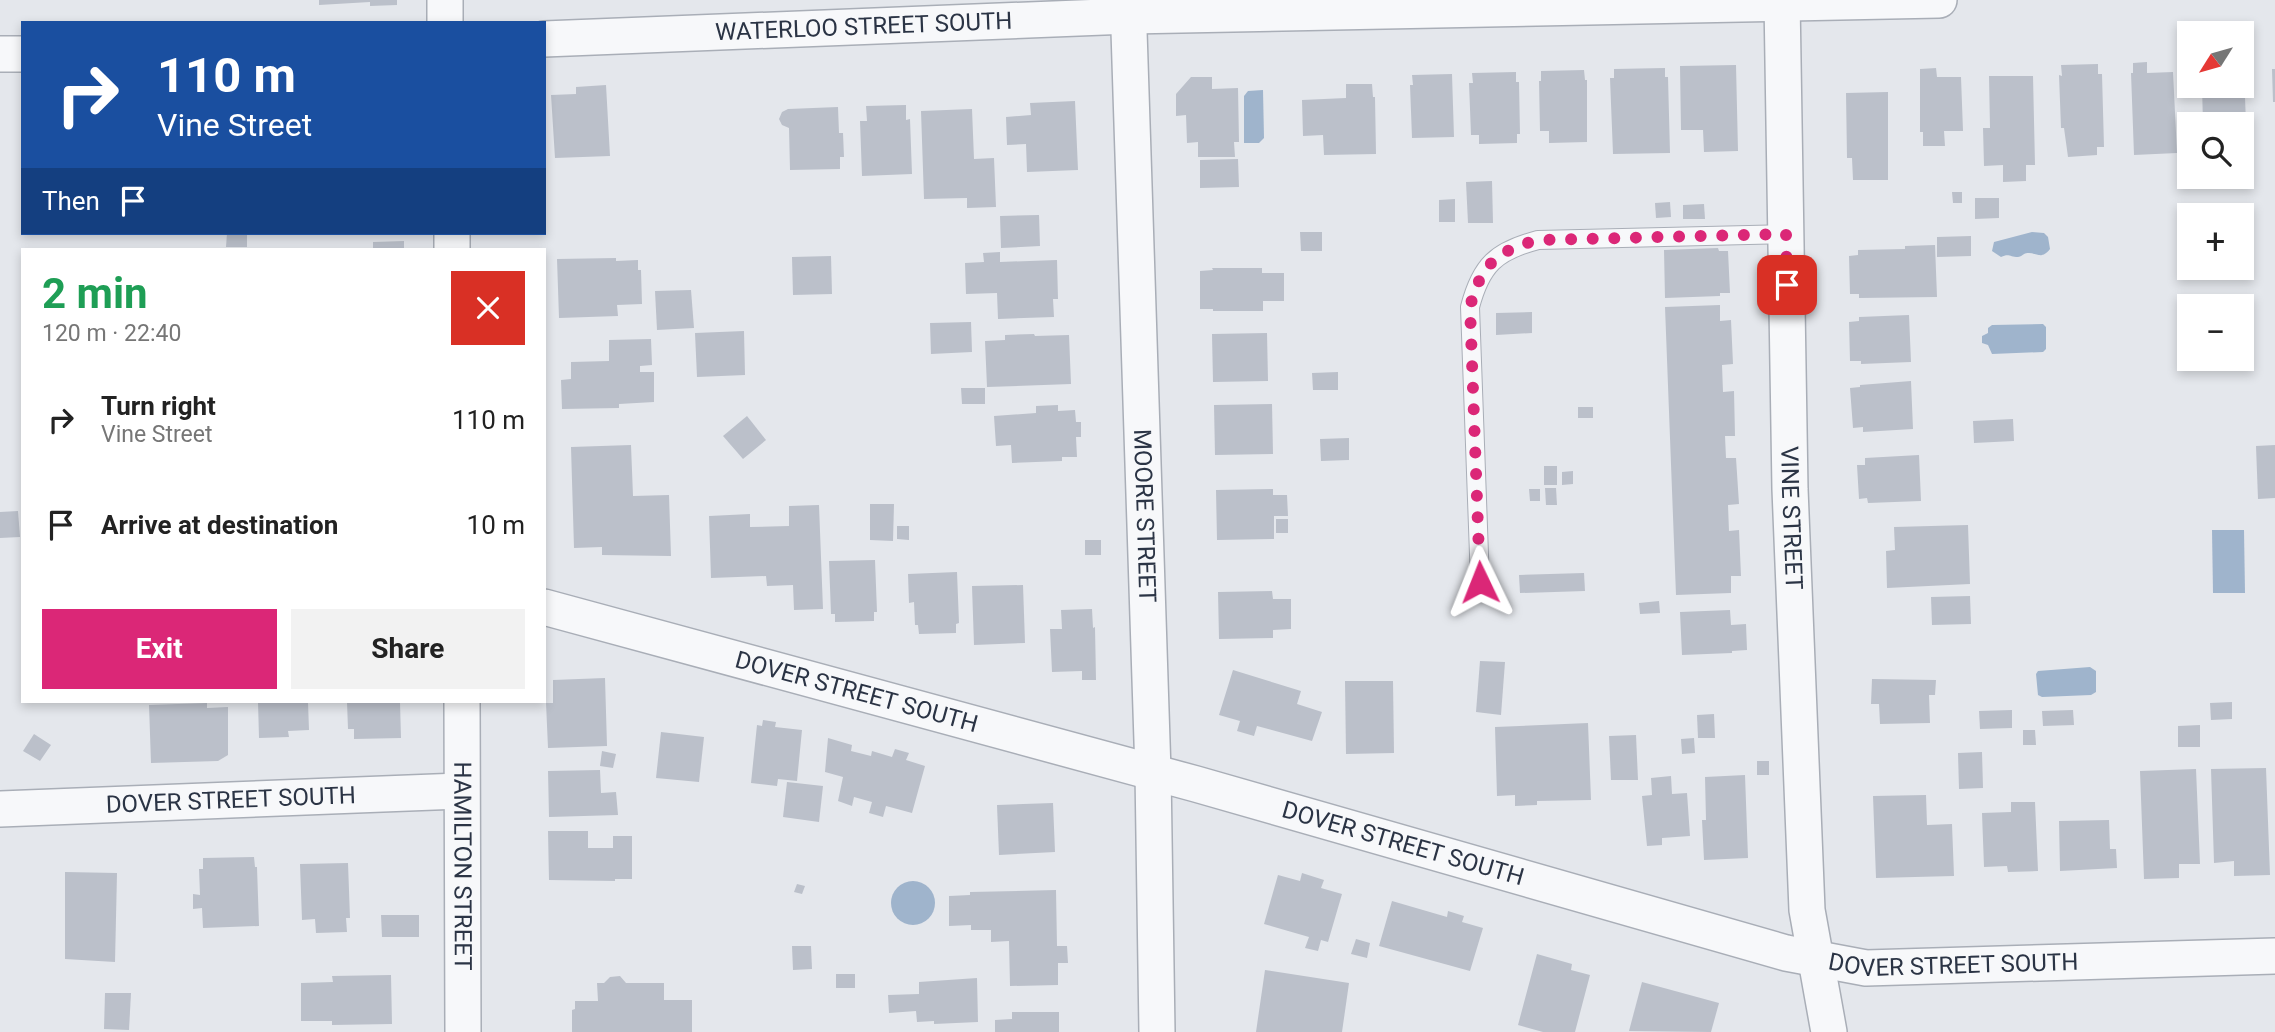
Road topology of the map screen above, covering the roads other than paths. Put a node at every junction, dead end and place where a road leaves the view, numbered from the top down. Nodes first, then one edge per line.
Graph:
1 (444, 0) edge
2 (1939, 0) edge
3 (1782, 2) edge
4 (1129, 8) edge
5 (445, 21) edge
6 (546, 39) edge
7 (0, 54) edge
8 (21, 54) edge
9 (1786, 234) junction
10 (1480, 582) dead end
11 (546, 608) edge
12 (462, 703) edge
13 (1153, 772) junction
14 (460, 791) junction
15 (0, 809) edge
16 (2275, 956) edge
17 (1817, 960) junction
18 (463, 1032) edge
19 (1157, 1032) edge
20 (1829, 1032) edge

1 - 5 street
2 - 3 street, WATERLOO STREET SOUTH
3 - 4 street, WATERLOO STREET SOUTH
3 - 9 street, VINE STREET
4 - 6 street, WATERLOO STREET SOUTH
4 - 13 street, MOORE STREET
7 - 8 street
9 - 10 lane
9 - 17 street, VINE STREET
11 - 13 street, DOVER STREET SOUTH
12 - 14 street, HAMILTON STREET
13 - 17 street, DOVER STREET SOUTH
13 - 19 street, MOORE STREET
14 - 15 street, DOVER STREET SOUTH
14 - 18 street, HAMILTON STREET
16 - 17 street, DOVER STREET SOUTH
17 - 20 street, VINE STREET

